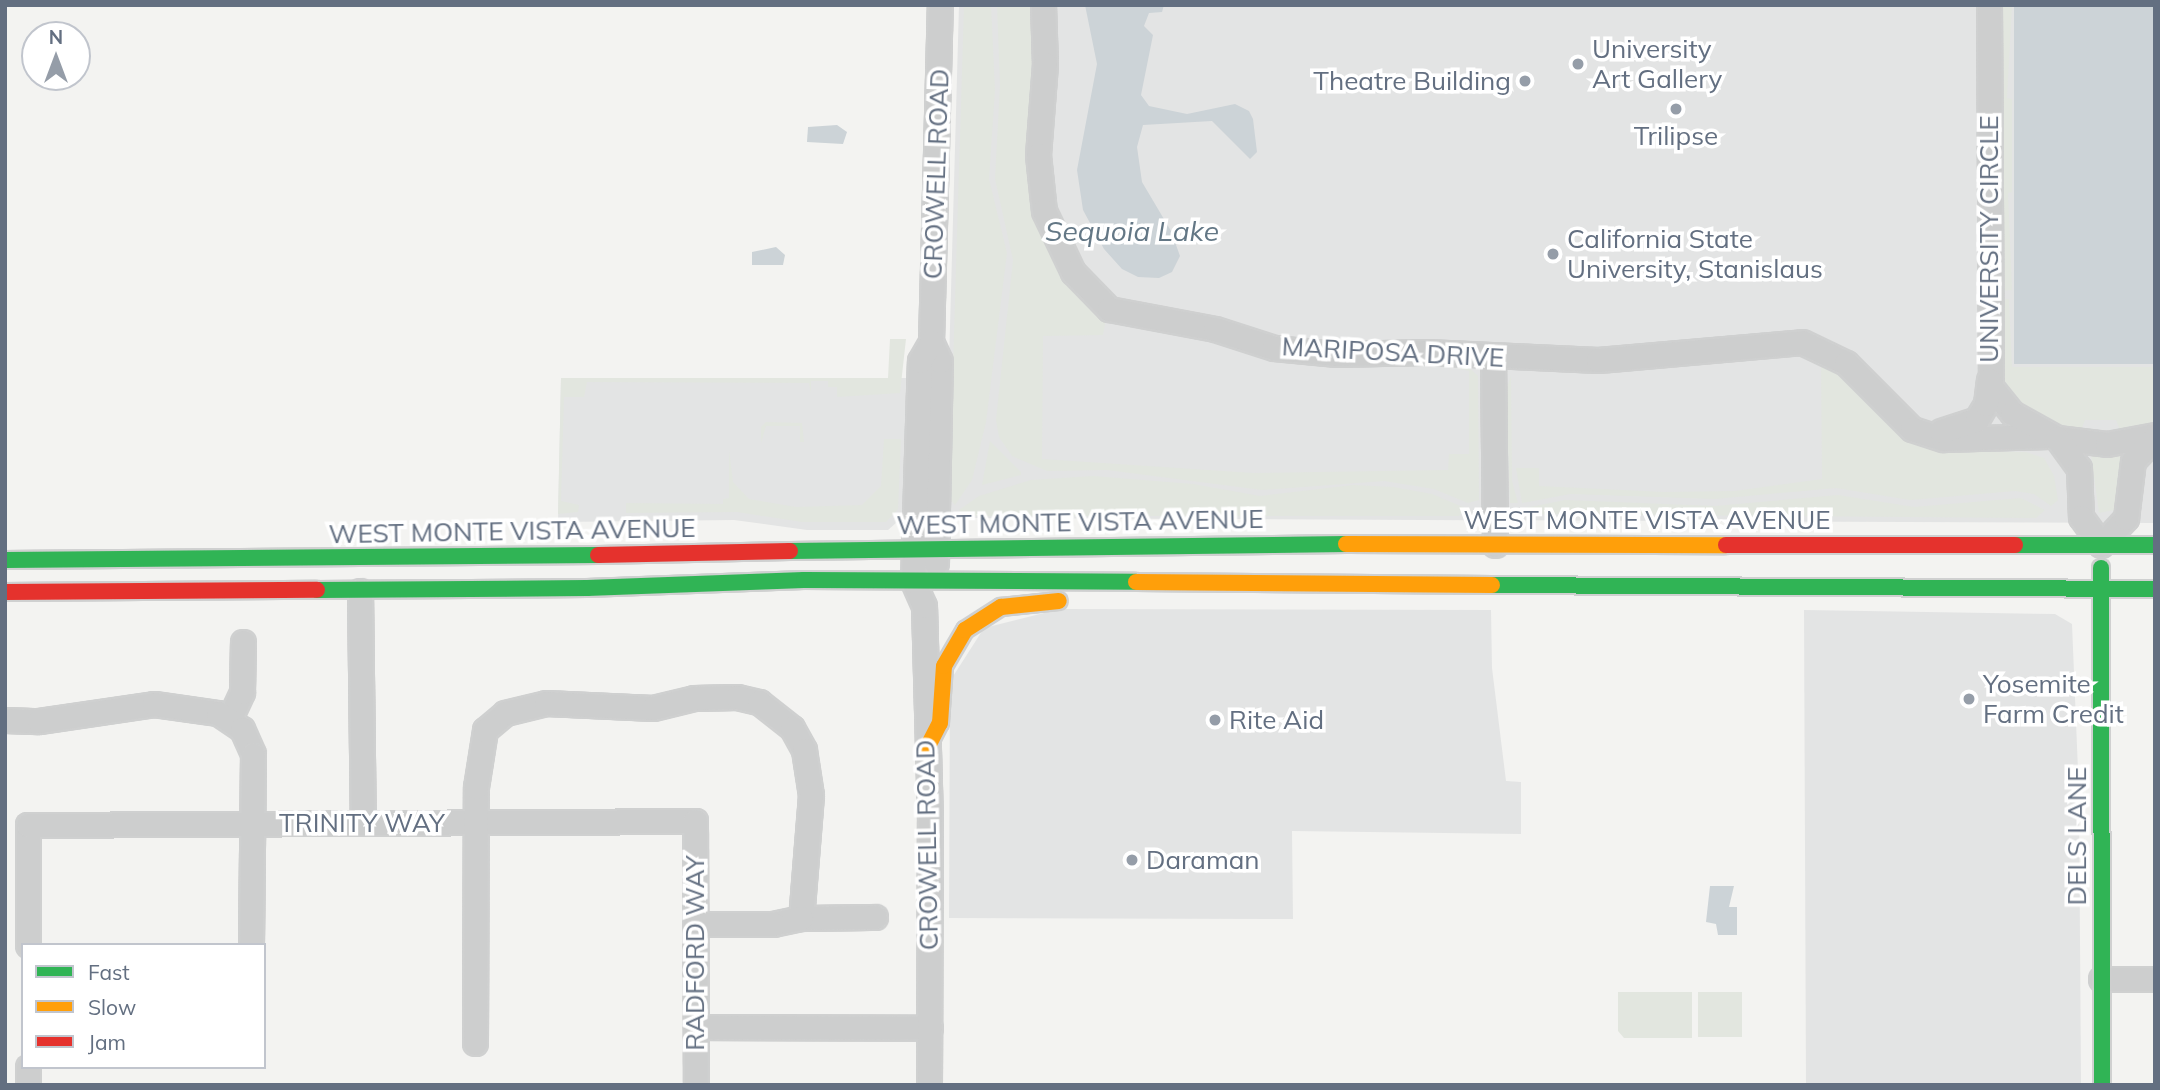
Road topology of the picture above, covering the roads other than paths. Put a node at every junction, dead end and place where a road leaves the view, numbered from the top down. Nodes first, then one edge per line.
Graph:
1 (940, 5) edge
2 (1043, 5) edge
3 (1989, 5) edge
4 (1493, 356) junction
5 (1989, 380) junction
6 (1931, 434) junction
7 (2155, 436) edge
8 (2053, 437) junction
9 (1495, 545) junction
10 (2101, 545) junction
11 (2155, 545) edge
12 (925, 549) junction
13 (5, 560) edge
14 (924, 581) junction
15 (1085, 582) junction
16 (2101, 588) junction
17 (2155, 589) edge
18 (360, 591) junction
19 (5, 592) edge
20 (243, 642) dead end
21 (230, 718) junction
22 (5, 720) edge
23 (927, 748) junction
24 (695, 821) joint
25 (475, 822) junction
26 (363, 823) junction
27 (252, 824) junction
28 (875, 917) dead end
29 (801, 918) junction
30 (695, 924) junction
31 (29, 943) edge
32 (251, 943) edge
33 (2101, 979) junction
34 (2155, 979) edge
35 (695, 1027) junction
36 (930, 1028) junction
37 (475, 1043) dead end
38 (696, 1085) edge
39 (929, 1085) edge
40 (2102, 1085) edge

1 - 12 street, CROWELL ROAD
2 - 4 street, MARIPOSA DRIVE
3 - 5 street, UNIVERSITY CIRCLE
4 - 6 street, MARIPOSA DRIVE
4 - 9 street
5 - 6 street
5 - 8 street, UNIVERSITY CIRCLE
6 - 8 street, MARIPOSA DRIVE
7 - 8 street, UNIVERSITY CIRCLE
7 - 10 street, UNIVERSITY CIRCLE
8 - 10 street, UNIVERSITY CIRCLE
9 - 10 main road, WEST MONTE VISTA AVENUE
9 - 12 main road, WEST MONTE VISTA AVENUE
10 - 11 main road, WEST MONTE VISTA AVENUE
10 - 16 main road, DELS LANE
12 - 13 main road, WEST MONTE VISTA AVENUE
12 - 14 street, CROWELL ROAD
14 - 15 main road
14 - 18 main road
14 - 23 street, CROWELL ROAD
15 - 16 main road
15 - 23 main road
16 - 17 main road
16 - 33 main road, DELS LANE
18 - 19 main road
18 - 26 street
20 - 21 street
21 - 22 street
21 - 27 street
23 - 36 street, CROWELL ROAD
24 - 25 street, TRINITY WAY
24 - 30 street, RADFORD WAY
25 - 26 street, TRINITY WAY
25 - 29 street
25 - 37 street
26 - 27 street, TRINITY WAY
27 - 31 street, TRINITY WAY
27 - 32 street
28 - 29 street
29 - 30 street
30 - 35 street, RADFORD WAY
33 - 34 street
33 - 40 main road, DELS LANE
35 - 36 street
35 - 38 street, RADFORD WAY
36 - 39 street, CROWELL ROAD

